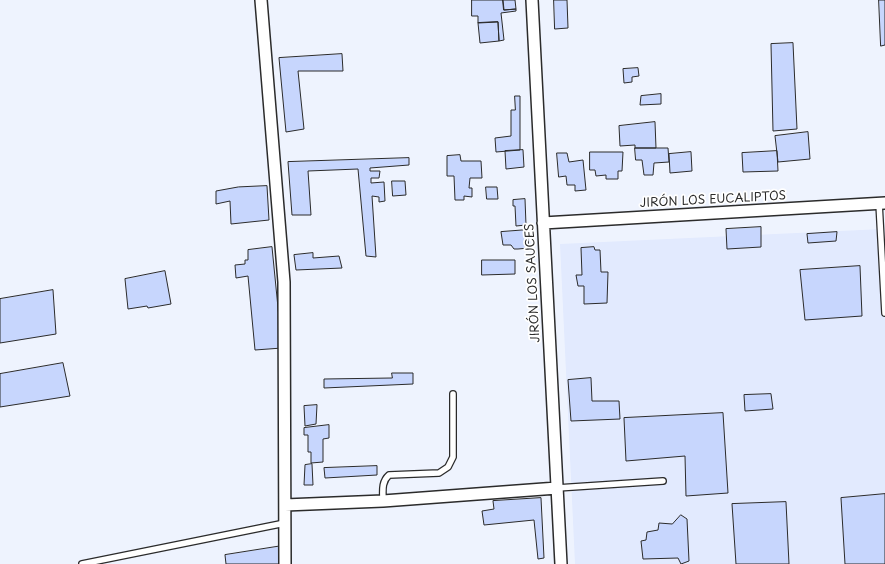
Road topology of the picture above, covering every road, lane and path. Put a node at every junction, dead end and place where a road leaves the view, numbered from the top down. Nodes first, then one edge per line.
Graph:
1 (261, 0) edge
2 (532, 0) edge
3 (882, 203) edge
4 (543, 223) junction
5 (885, 313) edge
6 (453, 394) dead end
7 (662, 481) dead end
8 (557, 488) junction
9 (383, 501) junction
10 (285, 505) junction
11 (285, 523) junction
12 (82, 564) edge
13 (285, 564) edge
14 (561, 564) edge

1 - 10 street
2 - 4 street, JIRÓN LOS SAUCES
3 - 4 street, JIRÓN LOS EUCALIPTOS
3 - 5 lane
4 - 8 street, JIRÓN LOS SAUCES
6 - 9 lane
7 - 8 lane
8 - 9 street
8 - 14 street, JIRÓN LOS SAUCES
9 - 10 street
10 - 11 street
11 - 12 lane
11 - 13 street

